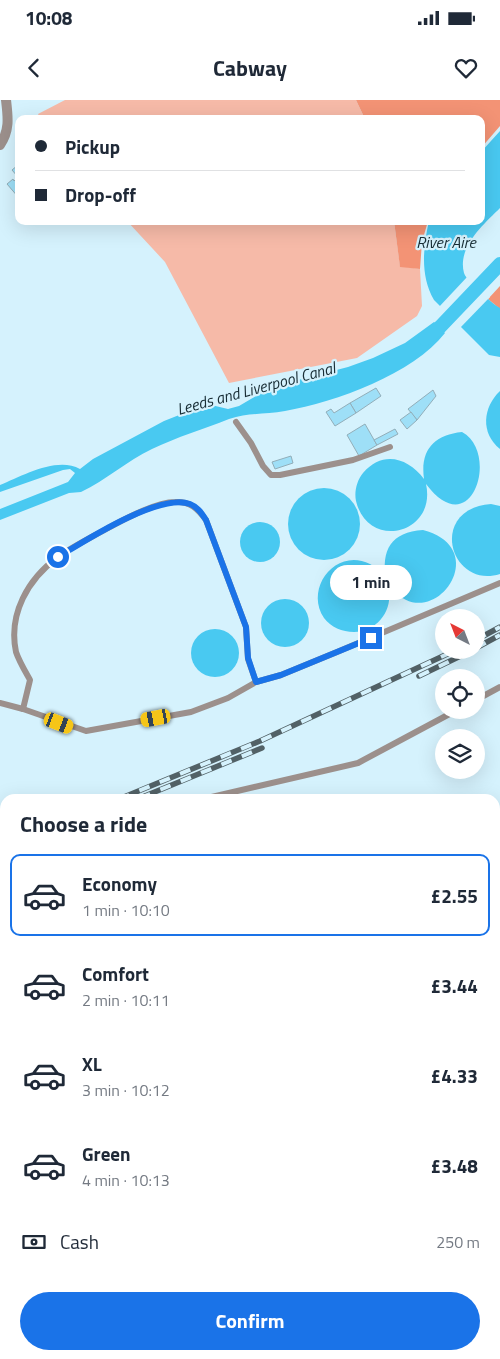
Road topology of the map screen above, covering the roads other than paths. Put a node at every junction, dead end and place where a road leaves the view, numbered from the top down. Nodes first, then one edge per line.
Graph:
1 (6, 100) edge
2 (0, 144) edge
3 (236, 422) dead end
4 (390, 447) dead end
5 (500, 583) edge
6 (256, 682) junction
7 (500, 687) edge
8 (485, 695) edge
9 (0, 703) edge
10 (23, 709) junction
11 (440, 719) edge
12 (225, 794) edge

1 - 2 street
3 - 4 lane
5 - 6 lane
6 - 10 lane
6 - 10 lane
7 - 8 lane
9 - 10 lane
11 - 12 lane

